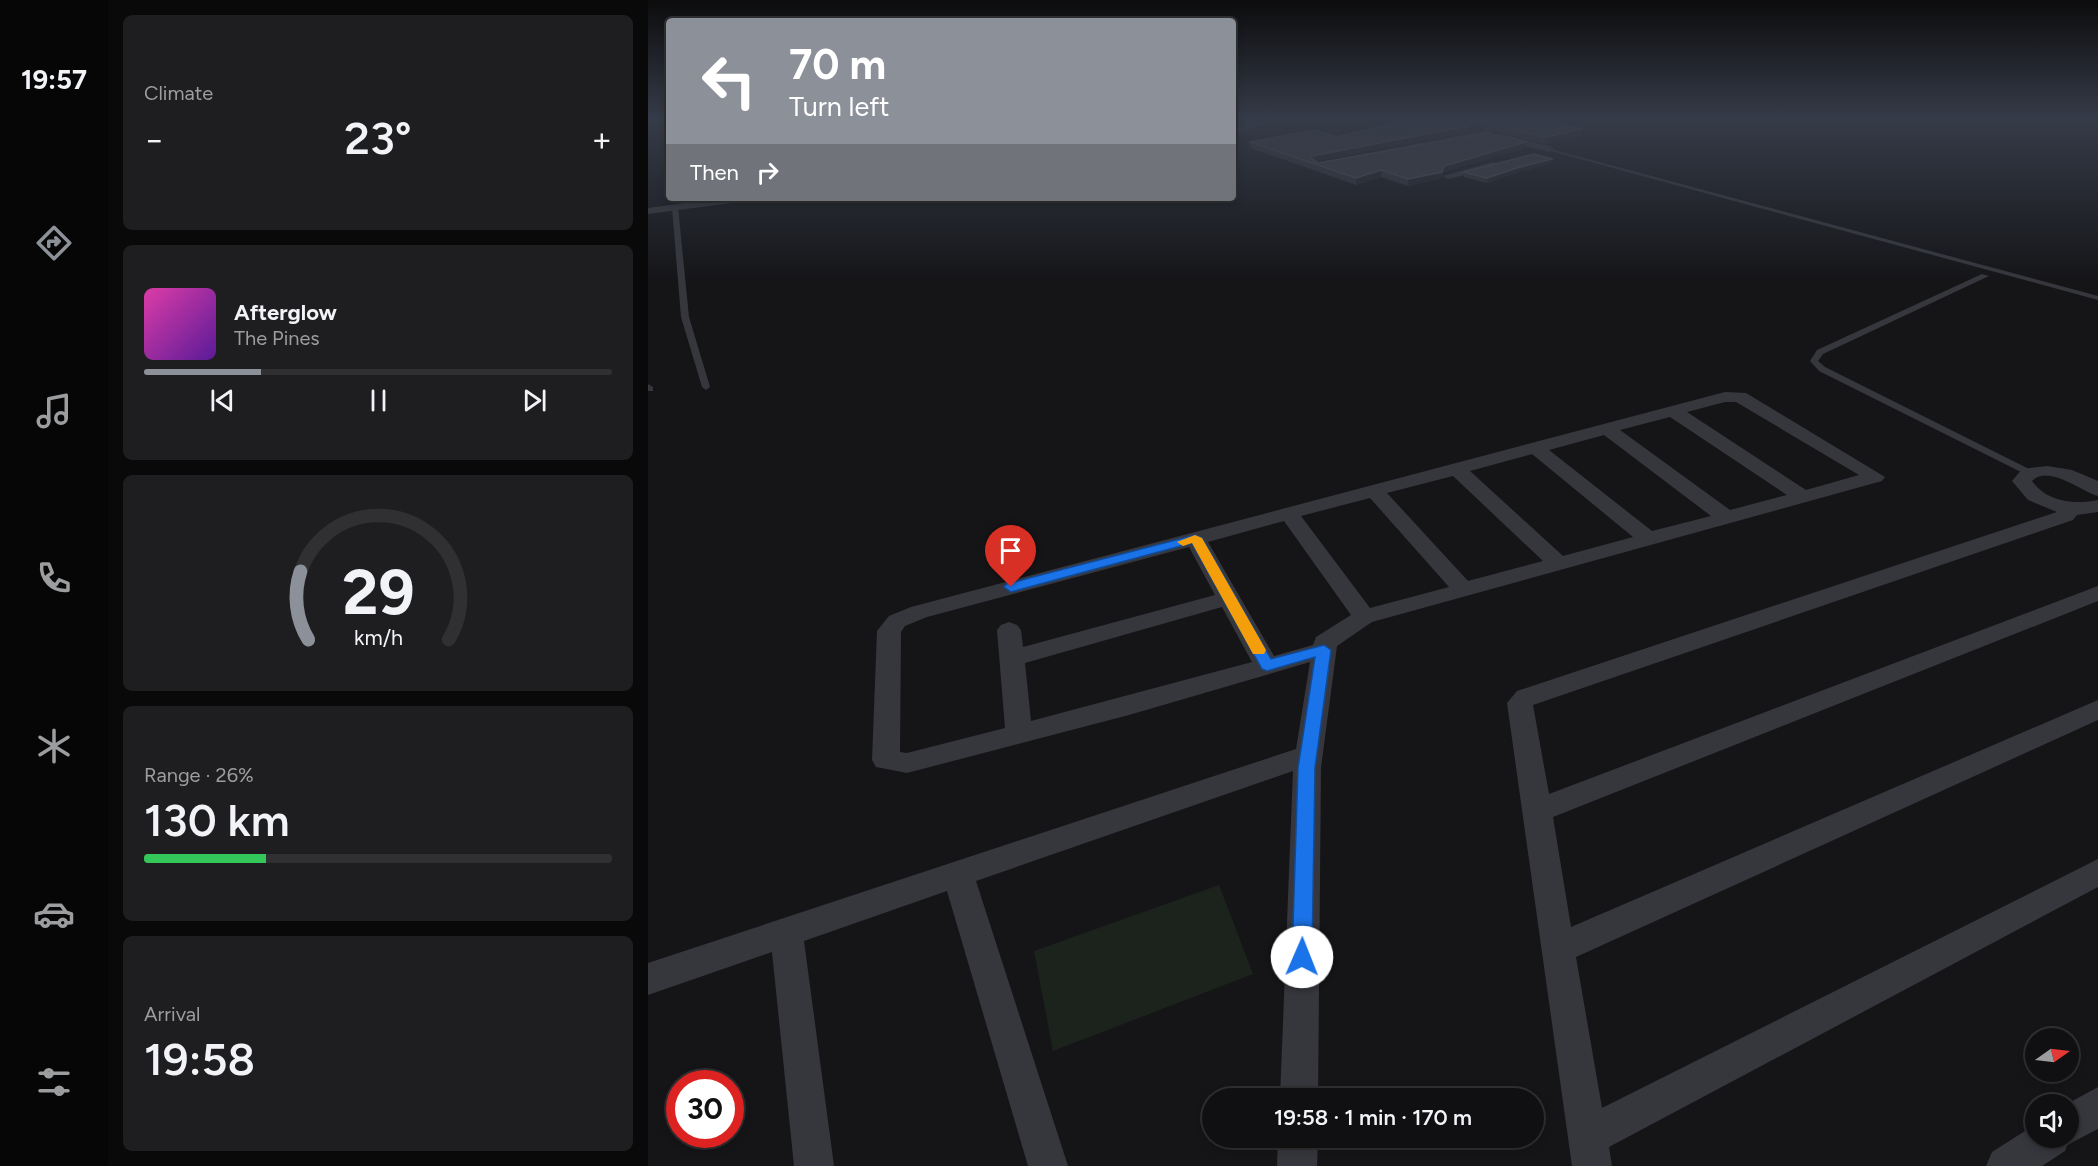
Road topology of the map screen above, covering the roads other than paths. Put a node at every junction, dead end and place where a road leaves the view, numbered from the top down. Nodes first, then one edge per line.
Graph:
1 (1458, 173) edge
2 (1636, 173) edge
3 (1448, 176) edge
4 (723, 201) edge
5 (675, 207) junction
6 (648, 211) edge
7 (1968, 263) junction
8 (1985, 276) junction
9 (2020, 277) junction
10 (2098, 298) edge
11 (706, 387) dead end
12 (1673, 411) junction
13 (1607, 429) junction
14 (1536, 448) junction
15 (1457, 469) junction
16 (2029, 473) junction
17 (1374, 491) junction
18 (1803, 497) junction
19 (2092, 504) edge
20 (1289, 514) junction
21 (1726, 518) junction
22 (1195, 538) junction
23 (1649, 539) junction
24 (1559, 564) junction
25 (1464, 590) junction
26 (2098, 593) edge
27 (1229, 598) junction
28 (1364, 618) junction
29 (1009, 630) dead end
30 (1324, 650) junction
31 (1012, 658) junction
32 (1267, 666) junction
33 (2098, 710) edge
34 (1019, 734) junction
35 (1309, 755) junction
36 (1536, 811) junction
37 (2098, 872) edge
38 (958, 874) junction
39 (786, 932) junction
40 (1558, 949) junction
41 (648, 979) edge
42 (1299, 1088) edge
43 (2098, 1106) edge
44 (2079, 1118) edge
45 (1298, 1148) edge
46 (2034, 1148) edge
47 (1589, 1151) edge
48 (814, 1166) edge
49 (1048, 1166) edge
50 (1297, 1166) edge
51 (2006, 1166) edge

1 - 3 street
2 - 7 lane
4 - 5 street
5 - 6 street
5 - 11 lane
7 - 8 lane
7 - 9 lane
8 - 9 lane
8 - 16 lane
9 - 10 lane
12 - 13 street
12 - 18 street
12 - 18 street
13 - 14 street
13 - 21 street
14 - 15 street
14 - 23 street
15 - 17 street
15 - 24 street
16 - 19 street
16 - 19 street
17 - 20 street
17 - 25 street
18 - 21 street
19 - 36 street
20 - 22 street
20 - 28 street
21 - 23 street
22 - 27 street
22 - 34 street
23 - 24 street
24 - 25 street
25 - 28 street
26 - 36 street
27 - 31 street
27 - 32 street
28 - 30 street
29 - 31 street
30 - 32 street
30 - 35 street
31 - 34 street
32 - 34 street
33 - 40 street
35 - 38 street
35 - 42 street
36 - 40 street
37 - 47 street
38 - 39 street
38 - 49 street
39 - 41 street
39 - 48 street
40 - 47 street
43 - 44 street
45 - 50 street
46 - 51 street

